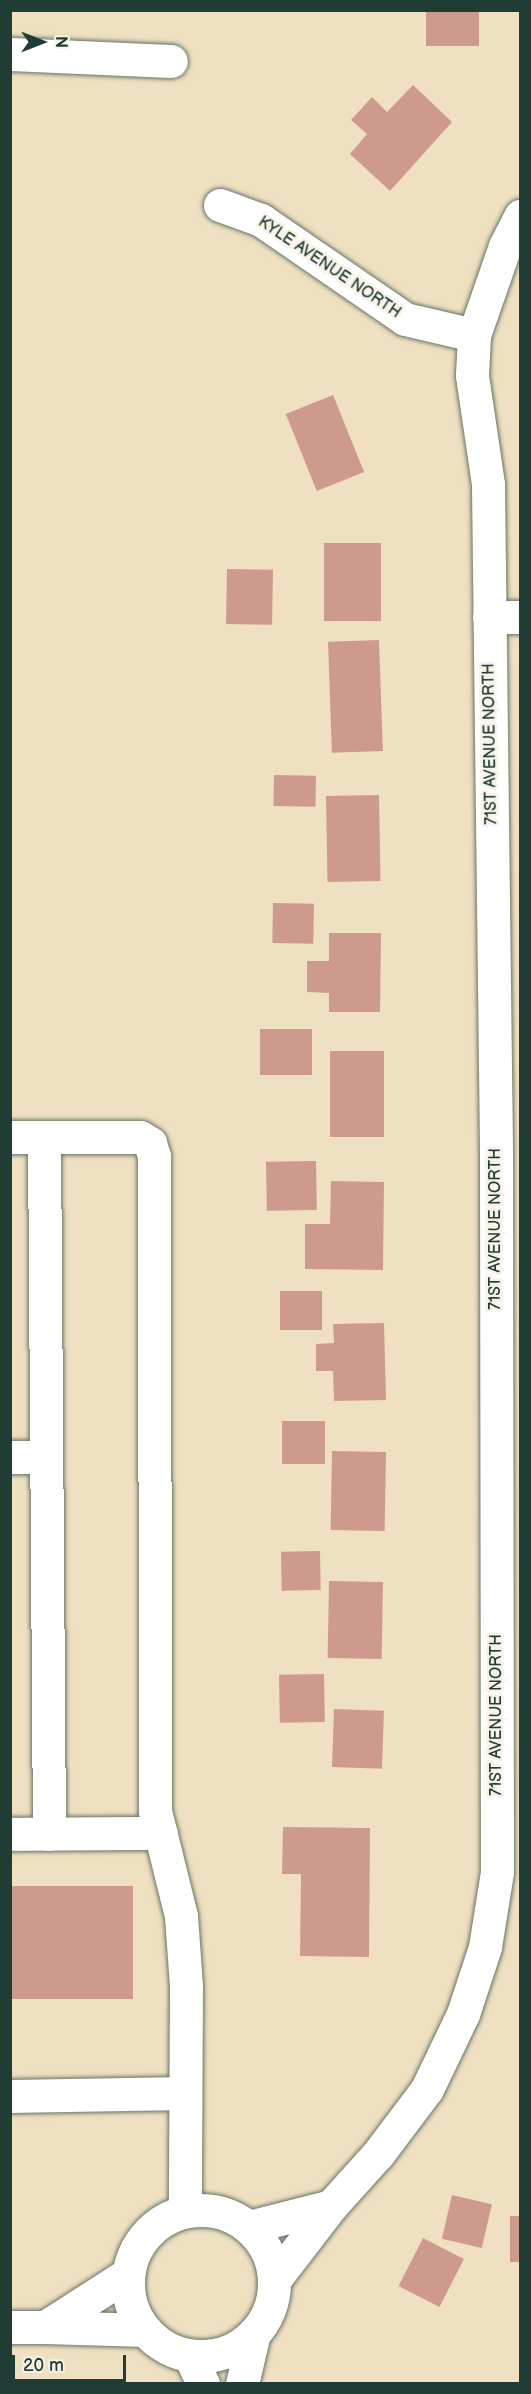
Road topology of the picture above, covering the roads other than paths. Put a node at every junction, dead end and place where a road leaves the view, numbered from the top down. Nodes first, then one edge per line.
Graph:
1 (10, 54) edge
2 (171, 61) dead end
3 (220, 205) dead end
4 (520, 216) edge
5 (474, 335) junction
6 (505, 617) edge
7 (10, 1137) edge
8 (44, 1137) junction
9 (508, 1150) edge
10 (10, 1457) edge
11 (46, 1457) junction
12 (509, 1680) edge
13 (161, 1833) junction
14 (10, 1834) edge
15 (49, 1834) junction
16 (185, 2093) junction
17 (10, 2096) edge
18 (331, 2206) junction
19 (185, 2211) junction
20 (249, 2227) junction
21 (128, 2274) junction
22 (274, 2278) junction
23 (10, 2327) edge
24 (45, 2327) junction
25 (145, 2330) junction
26 (254, 2334) junction
27 (196, 2370) edge
28 (242, 2384) edge

1 - 2 street
3 - 5 street, KYLE AVENUE NORTH
4 - 5 street, 71ST AVENUE NORTH
5 - 6 street, 71ST AVENUE NORTH
6 - 9 street, 71ST AVENUE NORTH
7 - 8 street
8 - 11 street
8 - 13 street
9 - 12 street, 71ST AVENUE NORTH
10 - 11 street
11 - 15 street
12 - 18 street, 71ST AVENUE NORTH
13 - 15 street
13 - 16 street
14 - 15 street
16 - 17 street
16 - 19 street
18 - 20 street
18 - 22 street, 71ST AVENUE NORTH
19 - 20 street
19 - 21 street
20 - 22 street
21 - 24 street
21 - 25 street
22 - 26 street
23 - 24 street
24 - 25 street
25 - 27 street
26 - 27 street
26 - 28 street

